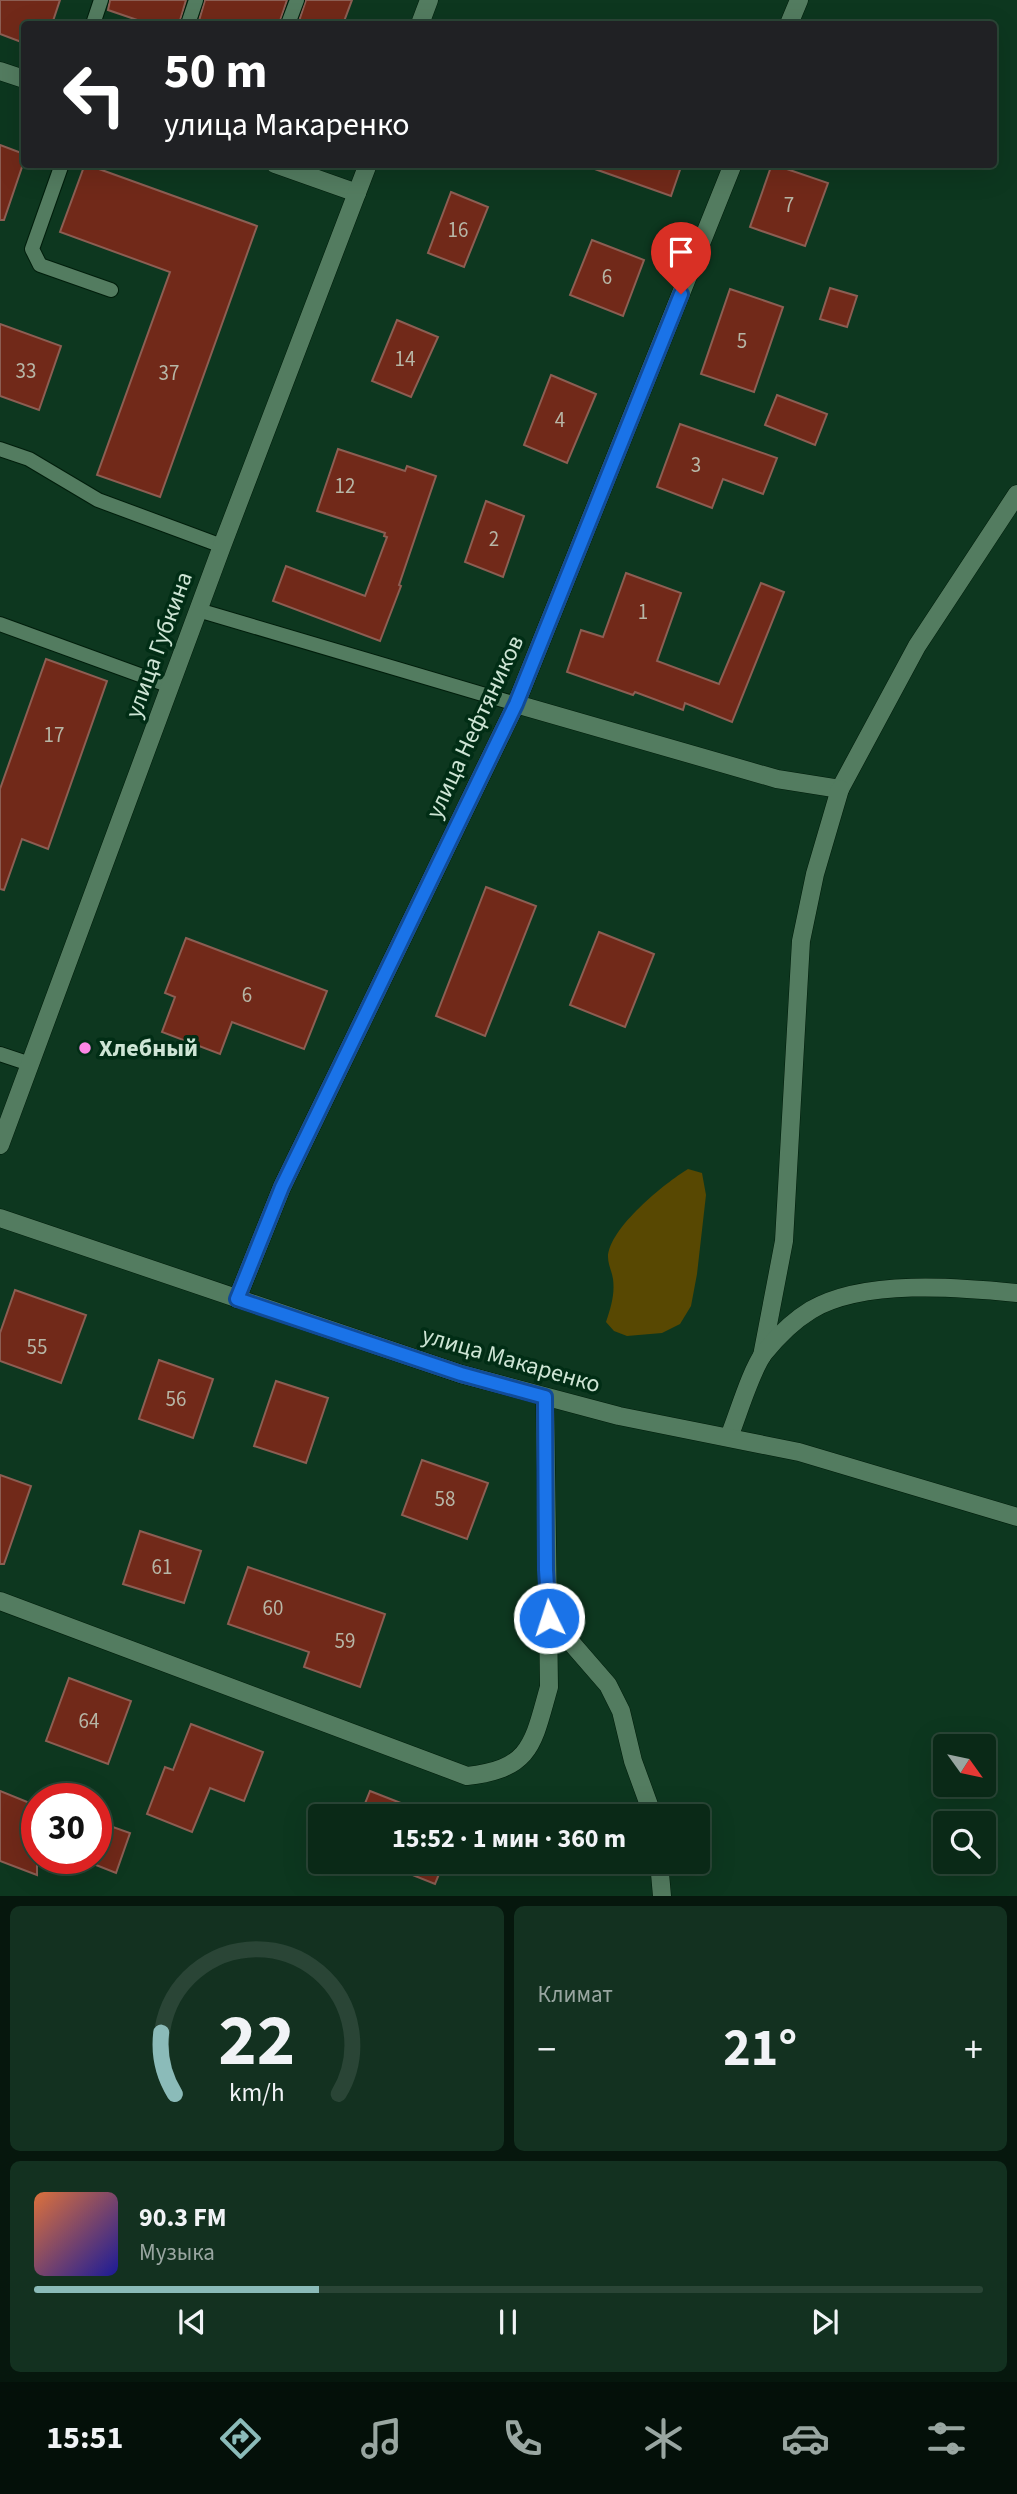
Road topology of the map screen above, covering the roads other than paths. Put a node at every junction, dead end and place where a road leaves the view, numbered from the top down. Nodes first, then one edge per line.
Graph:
1 (101, 0) edge
2 (196, 0) edge
3 (297, 0) edge
4 (429, 0) edge
5 (799, 0) edge
6 (94, 21) edge
7 (189, 21) edge
8 (289, 21) edge
9 (421, 21) edge
10 (790, 21) edge
11 (0, 71) edge
12 (21, 78) edge
13 (61, 168) edge
14 (287, 168) edge
15 (366, 168) edge
16 (731, 168) edge
17 (357, 192) junction
18 (111, 290) dead end
19 (0, 449) edge
20 (1017, 495) edge
21 (222, 546) junction
22 (198, 610) junction
23 (1, 628) edge
24 (170, 686) junction
25 (516, 704) junction
26 (840, 789) junction
27 (0, 1054) edge
28 (30, 1064) junction
29 (0, 1145) edge
30 (0, 1218) edge
31 (1017, 1293) edge
32 (237, 1299) junction
33 (762, 1356) junction
34 (545, 1397) junction
35 (729, 1437) junction
36 (1017, 1517) edge
37 (0, 1601) edge
38 (549, 1618) junction
39 (649, 1804) edge
40 (660, 1874) edge
41 (662, 1895) edge

1 - 6 lane
2 - 7 lane
3 - 8 lane
4 - 9 street
5 - 10 street
11 - 12 street
13 - 18 lane
14 - 17 street
15 - 17 street, улица Губкина
16 - 25 street, улица Нефтяников
17 - 21 street, улица Губкина
19 - 21 lane
20 - 26 street
21 - 22 street, улица Губкина
22 - 24 street, улица Губкина
22 - 25 lane
23 - 24 lane
24 - 28 street, улица Губкина
25 - 26 street
25 - 32 street, улица Нефтяников
26 - 33 street
27 - 28 lane
28 - 29 street, улица Губкина
30 - 32 street, улица Макаренко
31 - 33 street
32 - 34 street, улица Макаренко
33 - 35 street
34 - 35 street, улица Макаренко
34 - 38 street
35 - 36 street, улица Макаренко
37 - 38 street
38 - 39 street
40 - 41 street

